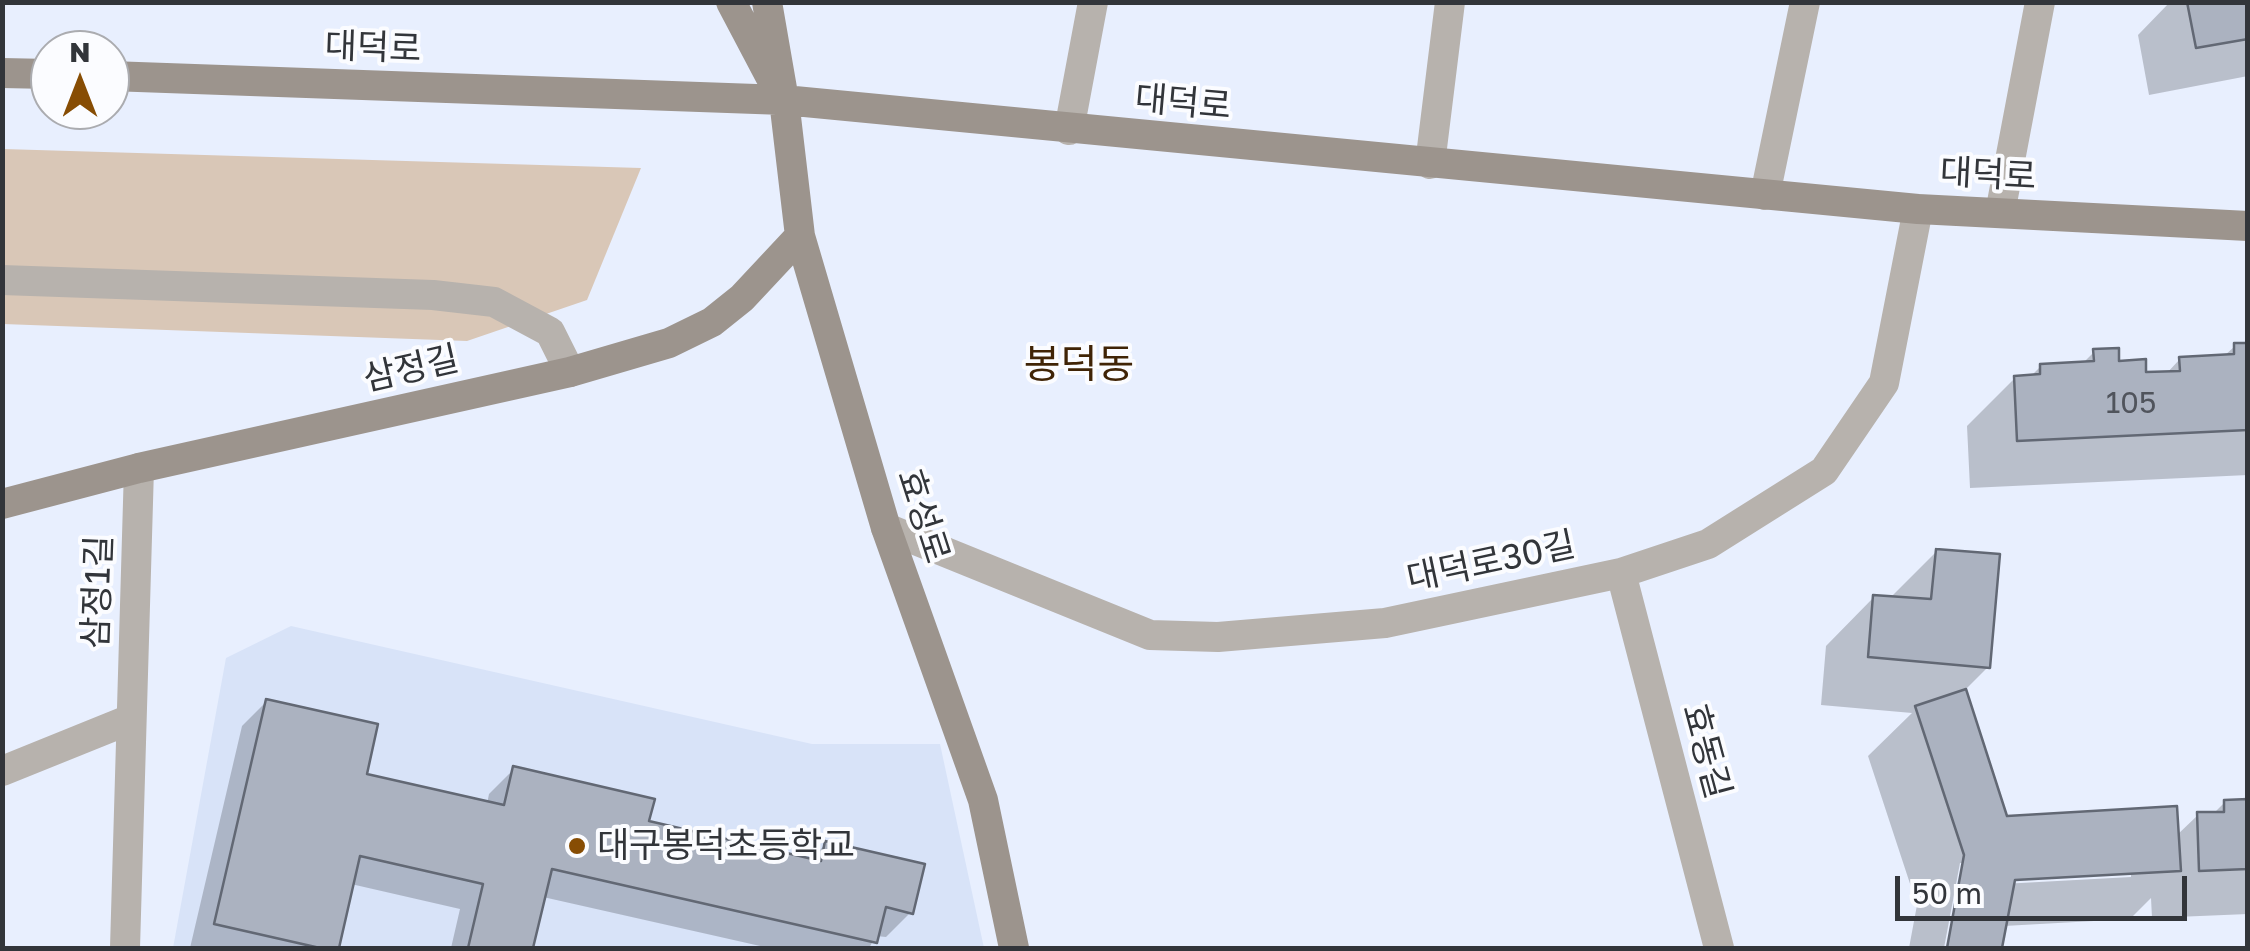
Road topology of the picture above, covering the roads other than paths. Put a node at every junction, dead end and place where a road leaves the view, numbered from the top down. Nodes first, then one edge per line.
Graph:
1 (731, 2) edge
2 (767, 2) edge
3 (1093, 2) edge
4 (1450, 2) edge
5 (1805, 2) edge
6 (2040, 2) edge
7 (2, 72) edge
8 (30, 73) edge
9 (130, 77) edge
10 (784, 100) junction
11 (1069, 130) junction
12 (1430, 164) junction
13 (1765, 195) junction
14 (1918, 210) junction
15 (2000, 213) junction
16 (2248, 226) edge
17 (800, 236) junction
18 (2, 280) edge
19 (570, 372) junction
20 (139, 468) junction
21 (2, 504) edge
22 (886, 528) junction
23 (1621, 573) junction
24 (132, 719) junction
25 (2, 770) edge
26 (124, 948) edge
27 (1014, 948) edge
28 (1719, 948) edge

1 - 10 main road
2 - 10 main road, 효성로
3 - 11 street
4 - 12 street
5 - 13 street
6 - 15 street
7 - 8 main road
9 - 10 main road, 대덕로
10 - 11 main road, 대덕로
10 - 17 main road, 효성로
11 - 12 main road, 대덕로
12 - 13 main road, 대덕로
13 - 14 main road, 대덕로
14 - 15 main road, 대덕로
14 - 23 street, 대덕로30길
15 - 16 main road, 대덕로
17 - 19 main road, 삼정길
17 - 22 main road, 효성로
18 - 19 street
19 - 20 main road, 삼정길
20 - 21 main road, 삼정길
20 - 24 street, 삼정1길
22 - 23 street, 대덕로30길
22 - 27 main road, 효성로
23 - 28 street, 효동길
24 - 25 street
24 - 26 street, 삼정1길

